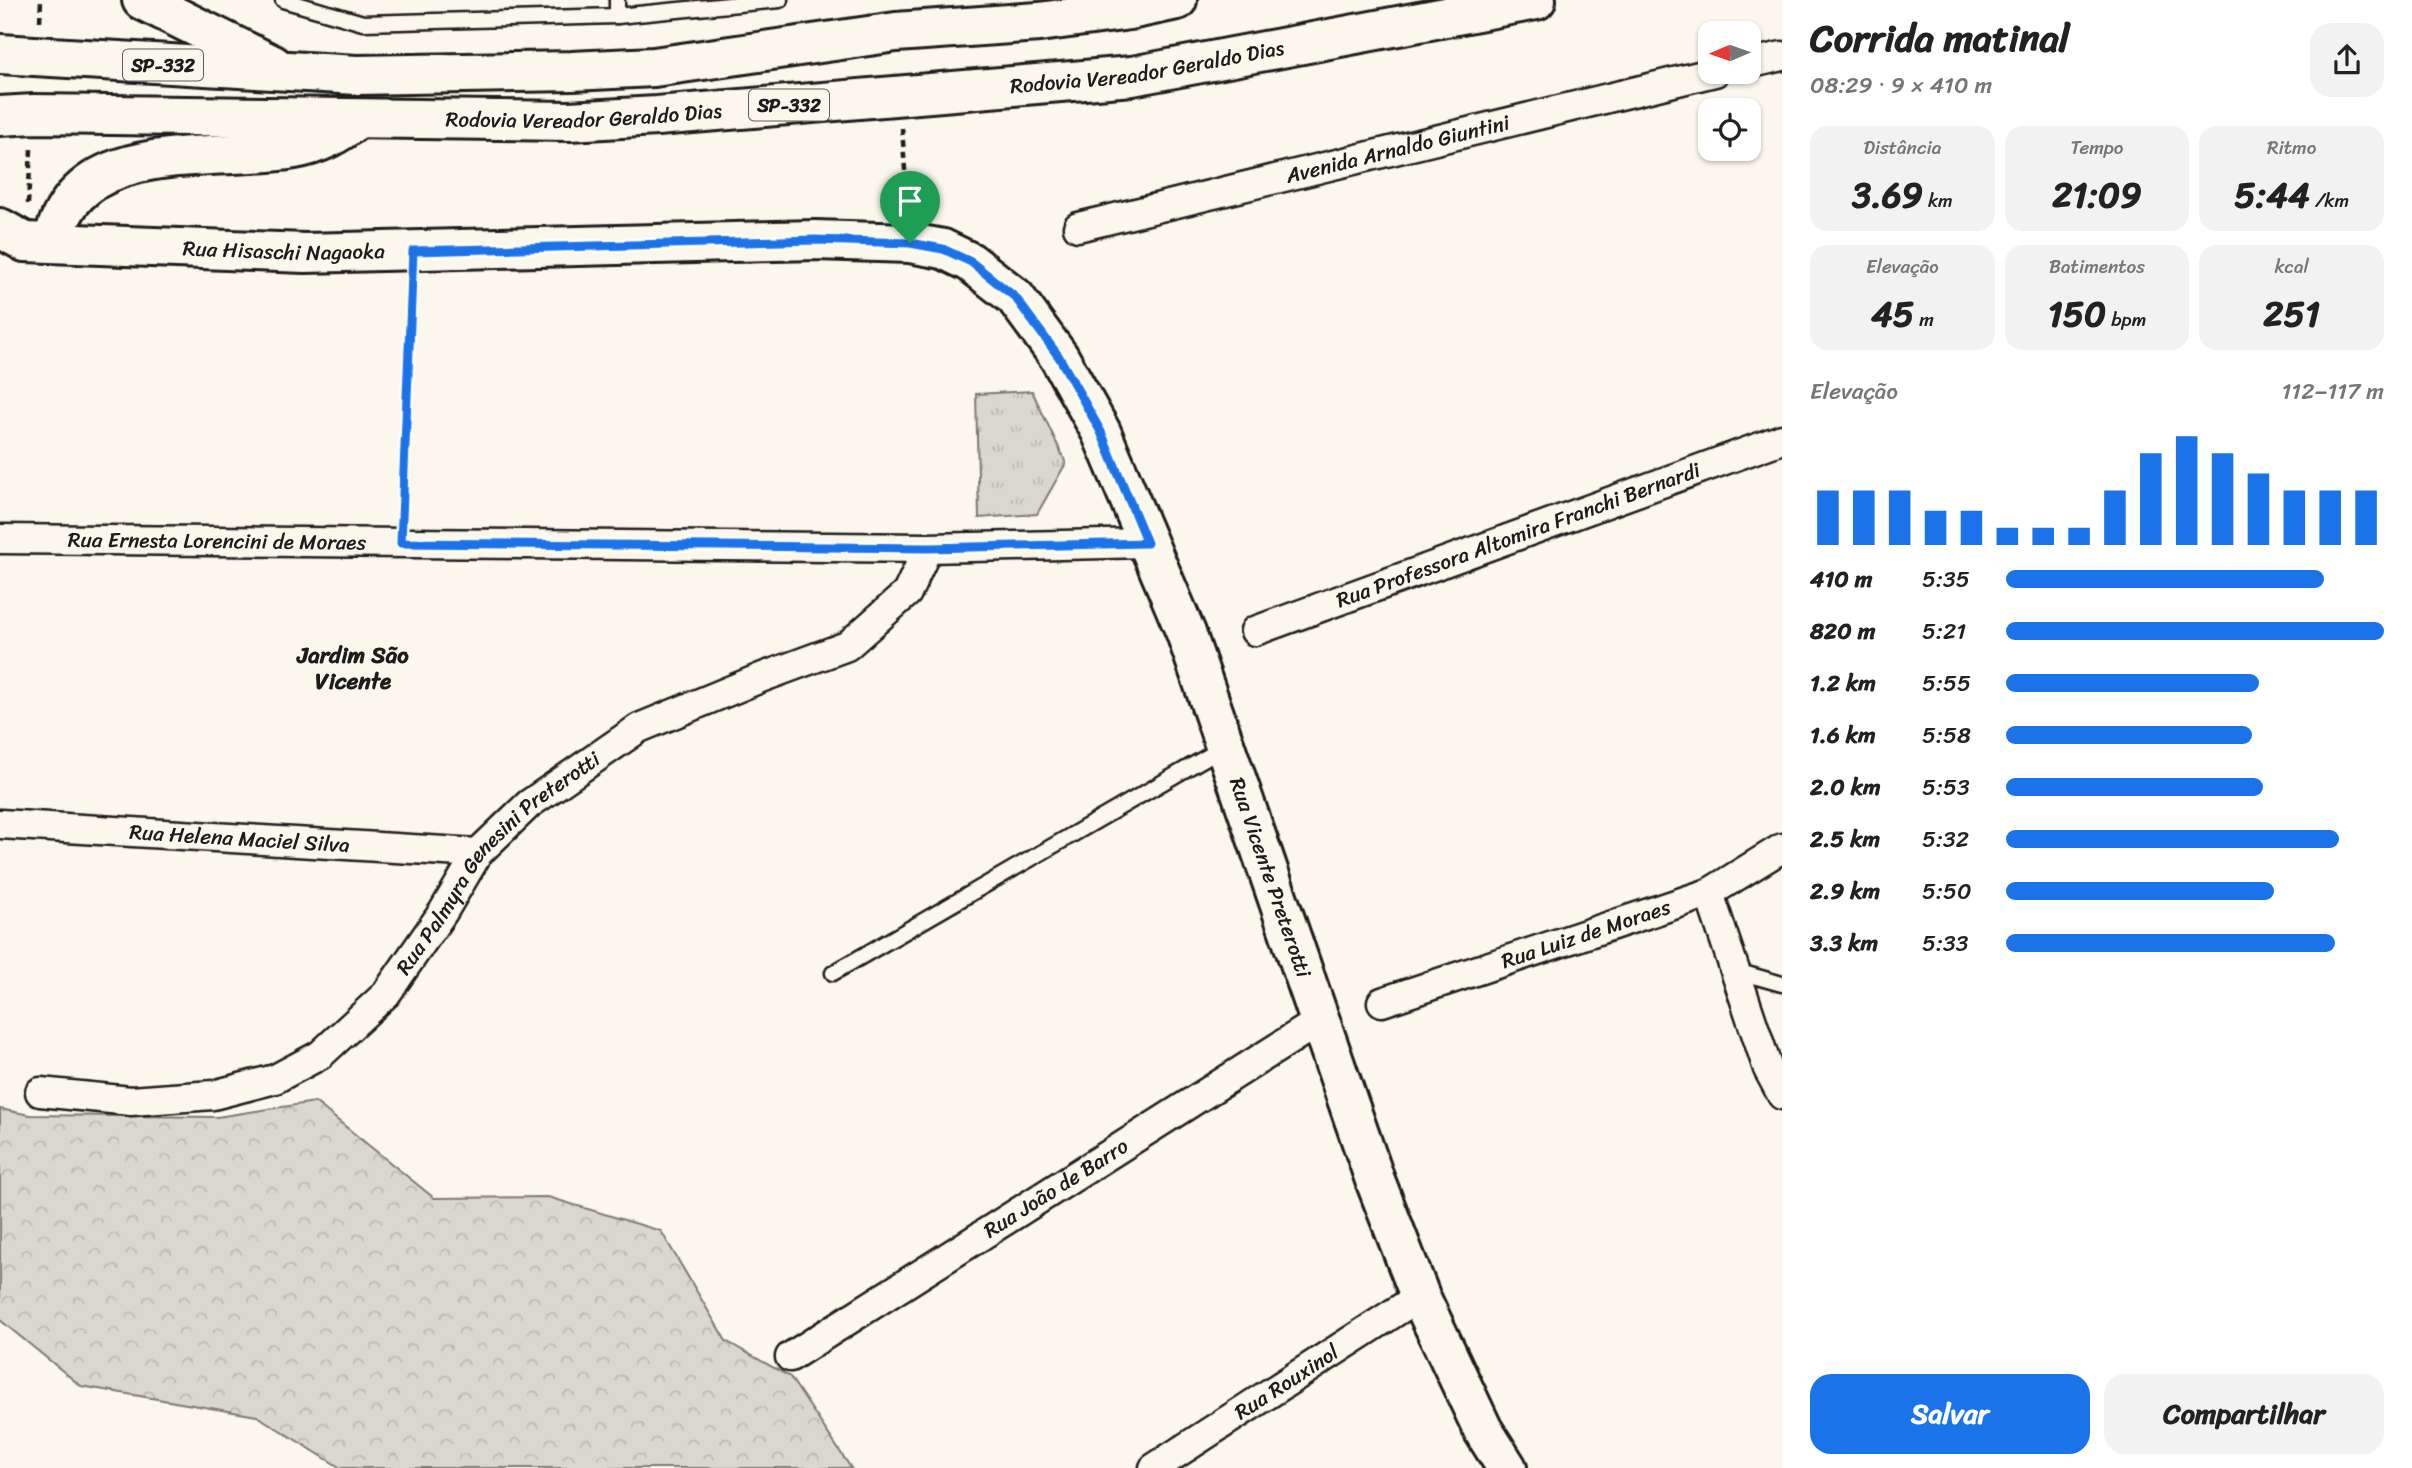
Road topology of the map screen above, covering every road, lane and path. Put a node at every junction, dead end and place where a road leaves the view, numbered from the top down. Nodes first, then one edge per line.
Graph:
1 (142, 0) edge
2 (283, 0) edge
3 (617, 0) edge
4 (780, 0) edge
5 (1177, 0) edge
6 (1463, 0) edge
7 (1536, 0) edge
8 (1136, 5) edge
9 (617, 16) junction
10 (1420, 23) junction
11 (0, 54) edge
12 (1782, 56) edge
13 (1761, 61) edge
14 (288, 72) junction
15 (1698, 76) edge
16 (900, 95) junction
17 (17, 115) edge
18 (359, 117) junction
19 (1078, 227) dead end
20 (20, 240) edge
21 (910, 243) junction
22 (413, 251) junction
23 (1015, 297) joint
24 (1782, 439) edge
25 (0, 539) edge
26 (401, 543) junction
27 (1147, 543) junction
28 (928, 548) junction
29 (1255, 631) dead end
30 (1226, 747) junction
31 (0, 824) edge
32 (1782, 848) edge
33 (478, 853) junction
34 (1709, 893) junction
35 (1736, 971) junction
36 (833, 973) dead end
37 (1782, 984) edge
38 (1382, 1002) dead end
39 (1321, 1020) junction
40 (40, 1092) dead end
41 (1782, 1095) edge
42 (1420, 1296) junction
43 (790, 1357) dead end
44 (1154, 1468) edge
45 (1507, 1468) edge

1 - 14 main road
2 - 9 lane
3 - 9 lane
4 - 9 lane
5 - 8 main road, Rodovia Vereador Geraldo Dias / SP-332
6 - 10 main road
7 - 10 main road, Rodovia Vereador Geraldo Dias / SP-332
8 - 14 main road, Rodovia Vereador Geraldo Dias / SP-332
10 - 16 main road, Rodovia Vereador Geraldo Dias / SP-332
11 - 14 main road, Rodovia Vereador Geraldo Dias / SP-332
12 - 13 street
15 - 19 street, Avenida Arnaldo Giuntini
16 - 18 main road, Rodovia Vereador Geraldo Dias / SP-332
16 - 21 path
17 - 18 main road, Rodovia Vereador Geraldo Dias / SP-332
17 - 20 path
18 - 20 main road
20 - 22 main road, Rua Hisaschi Nagaoka
21 - 22 main road, Rua Hisaschi Nagaoka
21 - 23 main road, Rua Hisaschi Nagaoka
22 - 26 path
23 - 27 main road, Rua Vicente Preterotti
24 - 29 street, Rua Professora Altomira Franchi Bernardi
25 - 26 street, Rua Ernesta Lorencini de Moraes
26 - 28 street, Rua Ernesta Lorencini de Moraes
27 - 28 street, Rua Ernesta Lorencini de Moraes
27 - 30 main road, Rua Vicente Preterotti
28 - 33 street, Rua Palmyra Genesini Preterotti
30 - 36 lane
30 - 39 main road, Rua Vicente Preterotti
31 - 33 street, Rua Helena Maciel Silva
32 - 34 street, Rua Luiz de Moraes
33 - 40 street, Rua Palmyra Genesini Preterotti
34 - 35 street
34 - 38 street, Rua Luiz de Moraes
35 - 37 lane
35 - 41 street
39 - 42 main road, Rua Vicente Preterotti
39 - 43 street, Rua João de Barro
42 - 44 street, Rua Rouxinol
42 - 45 main road, Rua Vicente Preterotti

